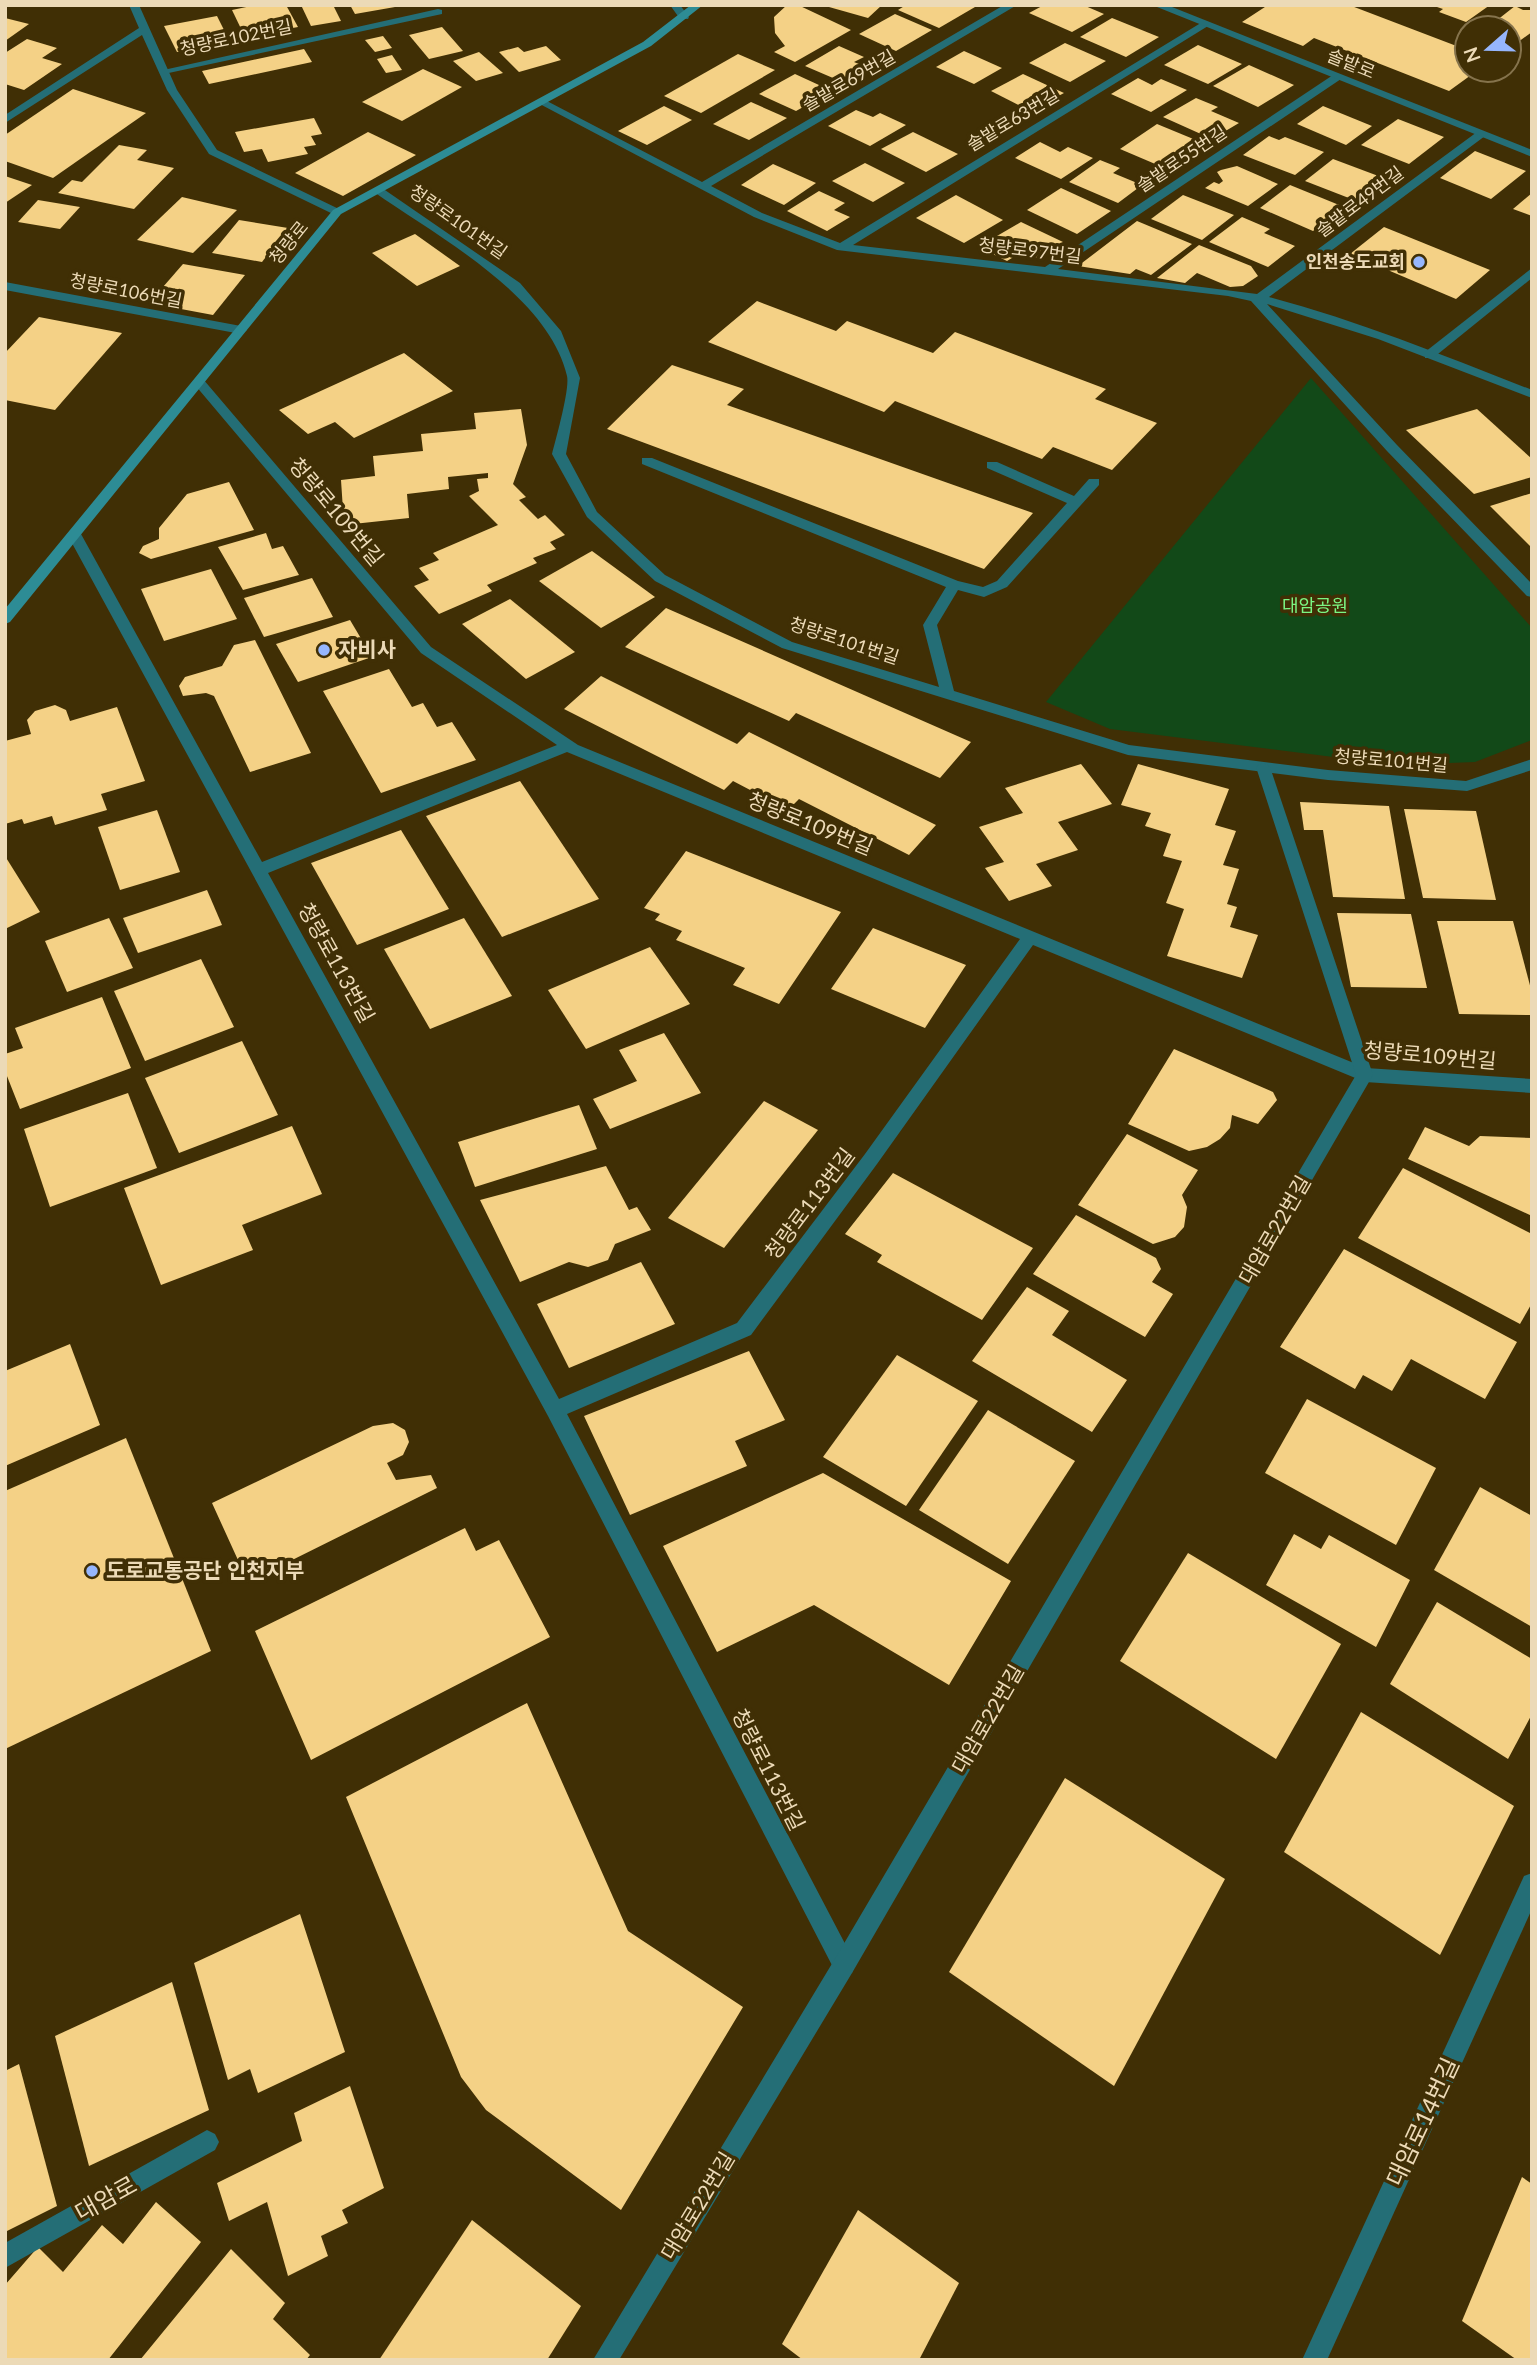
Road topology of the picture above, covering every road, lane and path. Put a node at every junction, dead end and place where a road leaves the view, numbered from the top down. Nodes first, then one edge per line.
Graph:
1 (134, 5) edge
2 (675, 5) edge
3 (698, 5) edge
4 (1012, 5) edge
5 (1157, 5) edge
6 (435, 8) edge
7 (684, 17) junction
8 (1204, 24) junction
9 (145, 29) junction
10 (164, 71) junction
11 (1337, 77) junction
12 (541, 102) junction
13 (5, 120) edge
14 (1481, 134) junction
15 (1532, 154) edge
16 (703, 186) junction
17 (378, 190) junction
18 (337, 212) junction
19 (841, 247) junction
20 (1047, 271) junction
21 (1532, 272) edge
22 (5, 286) edge
23 (1257, 298) junction
24 (241, 330) junction
25 (1429, 355) junction
26 (199, 382) junction
27 (1532, 394) edge
28 (647, 461) dead end
29 (992, 466) dead end
30 (1094, 482) dead end
31 (1076, 502) junction
32 (74, 534) junction
33 (954, 585) junction
34 (1532, 593) edge
35 (5, 619) edge
36 (948, 695) junction
37 (569, 746) junction
38 (1532, 764) edge
39 (1263, 767) junction
40 (259, 870) junction
41 (1030, 937) junction
42 (1365, 1075) junction
43 (1532, 1086) edge
44 (555, 1410) junction
45 (1532, 1884) edge
46 (844, 1965) junction
47 (207, 2142) dead end
48 (5, 2256) edge
49 (605, 2360) edge
50 (1314, 2360) edge

1 - 9 street, 청량로102번길
2 - 7 street
3 - 7 street, 청량로
4 - 16 street, 솔밭로69번길
5 - 8 street, 솔밭로
6 - 10 street, 청량로102번길
7 - 12 street, 청량로
8 - 11 street, 솔밭로
8 - 19 street, 솔밭로63번길
9 - 10 street, 청량로102번길
9 - 13 street
10 - 18 street, 청량로102번길
11 - 14 street, 솔밭로
11 - 20 street, 솔밭로55번길
12 - 16 street, 청량로97번길
12 - 17 street, 청량로
14 - 15 street, 솔밭로
14 - 23 street, 솔밭로49번길
16 - 19 street, 청량로97번길
17 - 18 street, 청량로
17 - 36 street, 청량로101번길
18 - 24 street, 청량로
19 - 20 street, 청량로97번길
20 - 23 street, 청량로97번길
21 - 25 street
22 - 24 street, 청량로106번길
23 - 25 street, 청량로97번길
23 - 34 street
24 - 26 street, 청량로
25 - 27 street, 청량로97번길
26 - 32 street, 청량로
26 - 37 street, 청량로109번길
28 - 33 street
29 - 31 street
30 - 31 street
31 - 33 street
32 - 35 street, 청량로
32 - 40 street, 청량로113번길
33 - 36 street
36 - 39 street, 청량로101번길
37 - 40 street
37 - 41 street, 청량로109번길
38 - 39 street, 청량로101번길
39 - 42 street
40 - 44 street, 청량로113번길
41 - 42 street, 청량로109번길
41 - 44 street, 청량로113번길
42 - 43 street, 청량로109번길
42 - 46 street, 대암로22번길
44 - 46 street, 청량로113번길
45 - 50 street, 대암로14번길
46 - 49 street, 대암로22번길
47 - 48 street, 대암로

